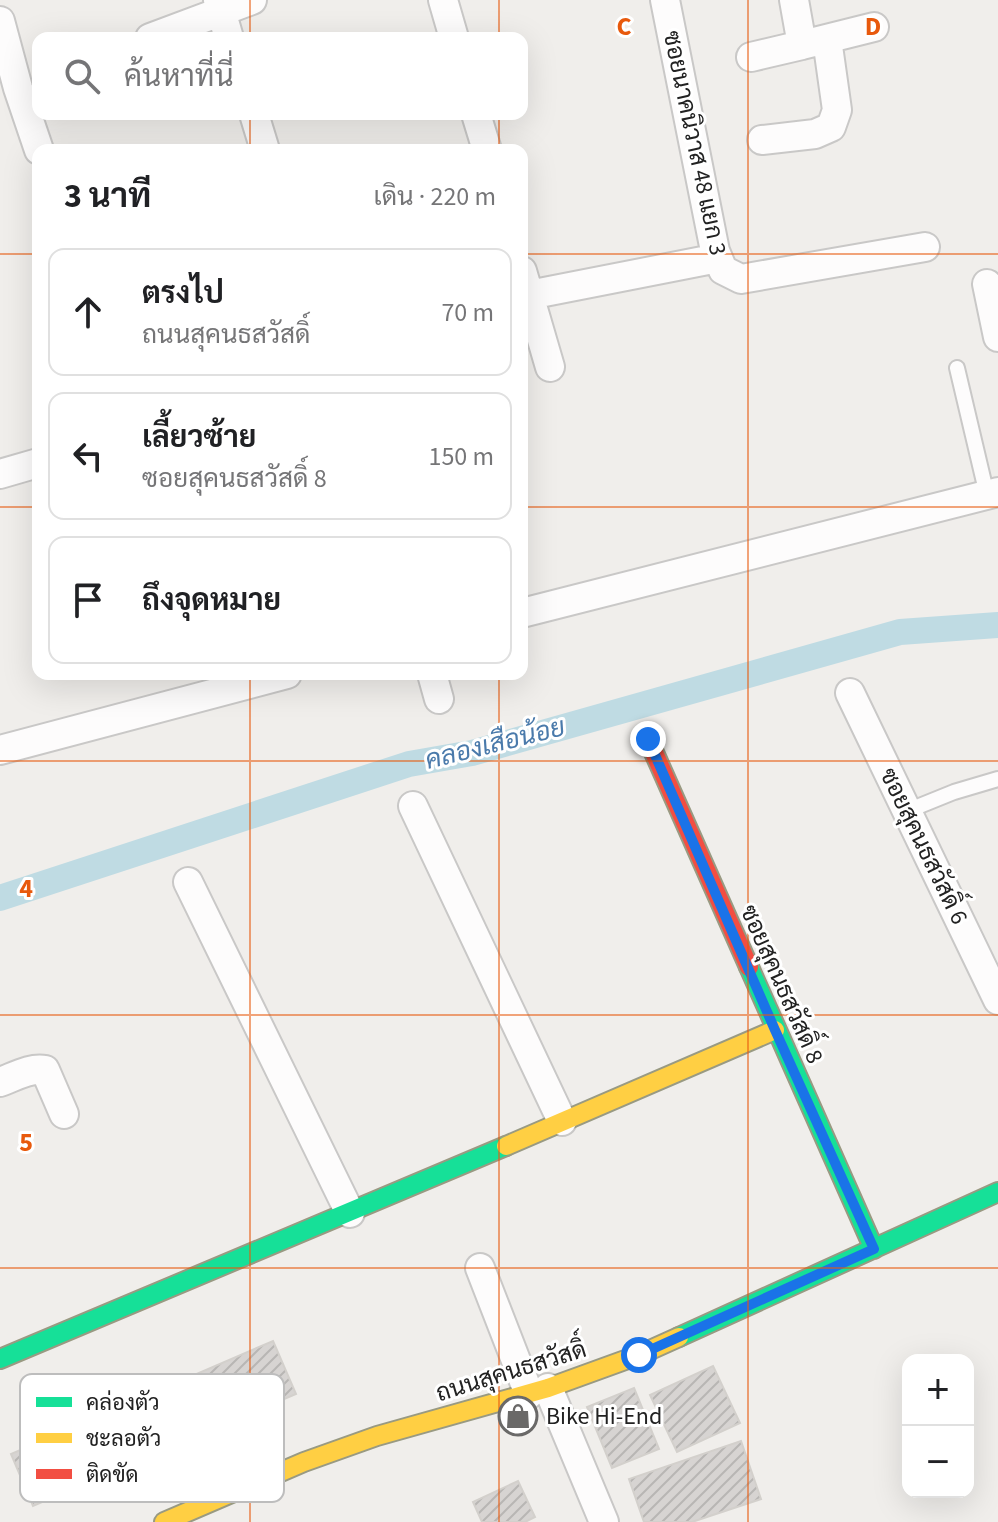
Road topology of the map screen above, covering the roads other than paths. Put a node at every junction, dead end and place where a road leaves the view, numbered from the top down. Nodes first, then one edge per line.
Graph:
1 (252, 0) edge
2 (443, 0) edge
3 (665, 0) edge
4 (794, 0) edge
5 (222, 16) edge
6 (0, 21) edge
7 (874, 27) dead end
8 (170, 32) edge
9 (452, 32) edge
10 (814, 42) junction
11 (751, 57) dead end
12 (19, 88) edge
13 (256, 120) edge
14 (478, 120) edge
15 (762, 140) dead end
16 (37, 144) edge
17 (263, 144) edge
18 (485, 144) edge
19 (925, 247) dead end
20 (718, 258) junction
21 (528, 283) edge
22 (987, 284) dead end
23 (528, 290) edge
24 (998, 337) edge
25 (550, 367) dead end
26 (957, 368) dead end
27 (32, 465) edge
28 (0, 474) edge
29 (992, 494) edge
30 (528, 611) edge
31 (264, 680) edge
32 (850, 693) dead end
33 (648, 739) dead end
34 (0, 750) edge
35 (998, 779) edge
36 (413, 806) dead end
37 (907, 811) junction
38 (188, 882) dead end
39 (998, 1000) edge
40 (775, 1030) junction
41 (0, 1082) edge
42 (64, 1114) dead end
43 (562, 1121) junction
44 (998, 1192) edge
45 (350, 1213) junction
46 (874, 1249) junction
47 (480, 1268) dead end
48 (0, 1359) edge
49 (539, 1391) junction
50 (284, 1471) edge
51 (211, 1502) edge
52 (164, 1522) edge
53 (604, 1522) edge

1 - 5 street
2 - 9 street
3 - 20 street, ซอยนาคนิวาส 48 แยก 3
4 - 10 street
5 - 8 street
6 - 12 street
7 - 10 street
10 - 11 street
10 - 15 street
12 - 16 street
13 - 17 street
14 - 18 street
19 - 20 street, ซอยนาคนิวาส 48 แยก 3
20 - 21 street
22 - 24 street
23 - 25 street
26 - 29 lane
27 - 28 street
29 - 30 street
31 - 34 street
32 - 37 street, ซอยสุคนธสวัสดิ์ 6
33 - 40 street, ซอยสุคนธสวัสดิ์ 8
35 - 37 lane
36 - 43 street
37 - 39 street, ซอยสุคนธสวัสดิ์ 6
38 - 45 street
40 - 43 street
40 - 46 street, ซอยสุคนธสวัสดิ์ 8
41 - 42 street
43 - 45 street
44 - 46 street, ถนนสุคนธสวัสดิ์
45 - 48 street
46 - 49 street, ถนนสุคนธสวัสดิ์
47 - 49 street
49 - 50 street, ถนนสุคนธสวัสดิ์
49 - 53 street
51 - 52 street, ถนนสุคนธสวัสดิ์

